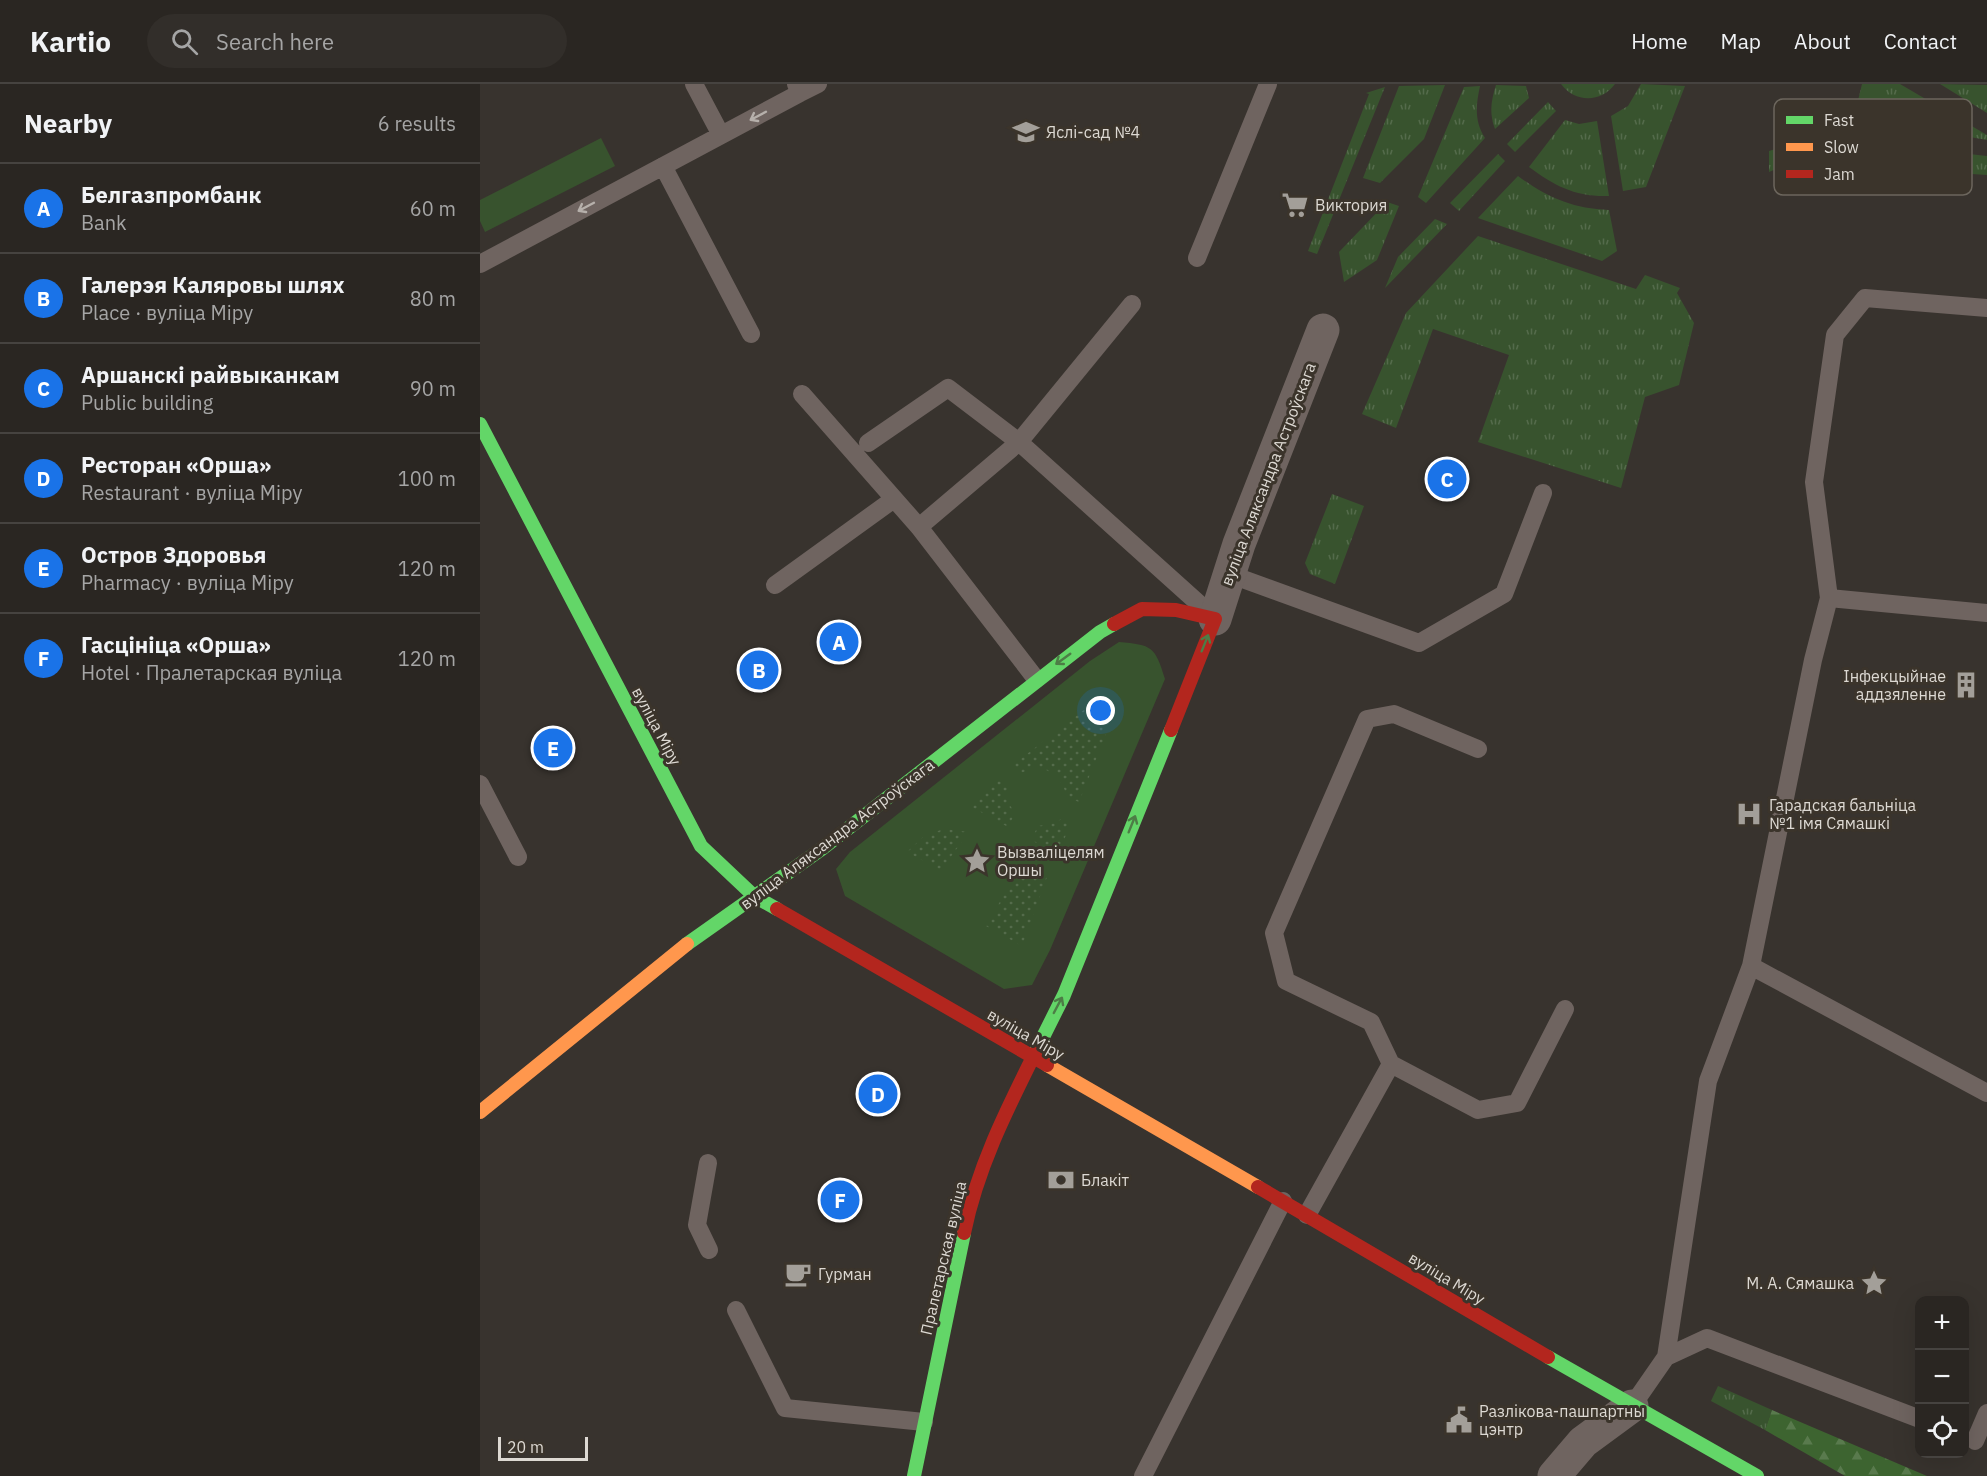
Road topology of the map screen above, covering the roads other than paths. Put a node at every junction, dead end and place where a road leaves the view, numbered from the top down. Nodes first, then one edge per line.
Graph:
1 (694, 84) edge
2 (818, 84) edge
3 (1268, 84) edge
4 (798, 89) edge
5 (721, 135) junction
6 (663, 166) junction
7 (1197, 258) dead end
8 (480, 264) edge
9 (1132, 304) dead end
10 (1987, 308) edge
11 (1323, 330) dead end
12 (751, 334) dead end
13 (802, 394) dead end
14 (480, 424) edge
15 (1019, 442) junction
16 (868, 443) dead end
17 (1543, 493) dead end
18 (894, 499) junction
19 (919, 527) junction
20 (1229, 574) junction
21 (775, 585) dead end
22 (1829, 598) junction
23 (1987, 613) edge
24 (1215, 619) junction
25 (1036, 679) junction
26 (1478, 749) dead end
27 (480, 784) edge
28 (518, 857) dead end
29 (754, 896) junction
30 (1751, 966) junction
31 (1565, 1009) dead end
32 (1031, 1057) junction
33 (1391, 1064) junction
34 (1987, 1093) edge
35 (480, 1112) edge
36 (708, 1163) dead end
37 (1283, 1201) junction
38 (1307, 1215) junction
39 (709, 1250) dead end
40 (736, 1310) dead end
41 (1666, 1357) junction
42 (1632, 1406) junction
43 (1987, 1413) edge
44 (1915, 1417) edge
45 (924, 1422) junction
46 (1975, 1441) edge
47 (914, 1476) edge
48 (1143, 1476) edge
49 (1554, 1476) edge
50 (1757, 1476) edge

1 - 5 lane
2 - 4 lane
3 - 7 lane
4 -> 5 lane
5 - 6 lane
6 -> 8 lane
6 - 12 lane
9 - 15 lane
10 - 22 lane
11 - 20 street, вуліца Аляксандра Астроўскага
13 - 18 lane
14 - 29 street, вуліца Міру
15 - 16 lane
15 - 19 lane
15 - 24 lane
17 - 20 lane
18 - 19 lane
18 - 21 lane
19 - 25 lane
20 - 24 street, вуліца Аляксандра Астроўскага
22 - 23 lane
22 - 30 lane
24 -> 25 street, вуліца Аляксандра Астроўскага
32 -> 24 street, вуліца Аляксандра Астроўскага
25 - 29 street, вуліца Аляксандра Астроўскага
26 - 33 lane
27 - 28 lane
29 - 32 street, вуліца Міру
29 - 35 street, вуліца Аляксандра Астроўскага
30 - 34 lane
30 - 41 lane
31 - 33 lane
32 - 37 street, вуліца Міру
32 - 45 street, Пралетарская вуліца
33 - 38 lane
36 - 39 lane
37 - 38 street, вуліца Міру
37 - 48 lane
38 - 42 street, вуліца Міру
40 - 45 lane
41 - 42 lane
41 - 44 lane
42 - 49 street
42 - 50 street, вуліца Міру
43 - 46 lane
45 - 47 street, Пралетарская вуліца

